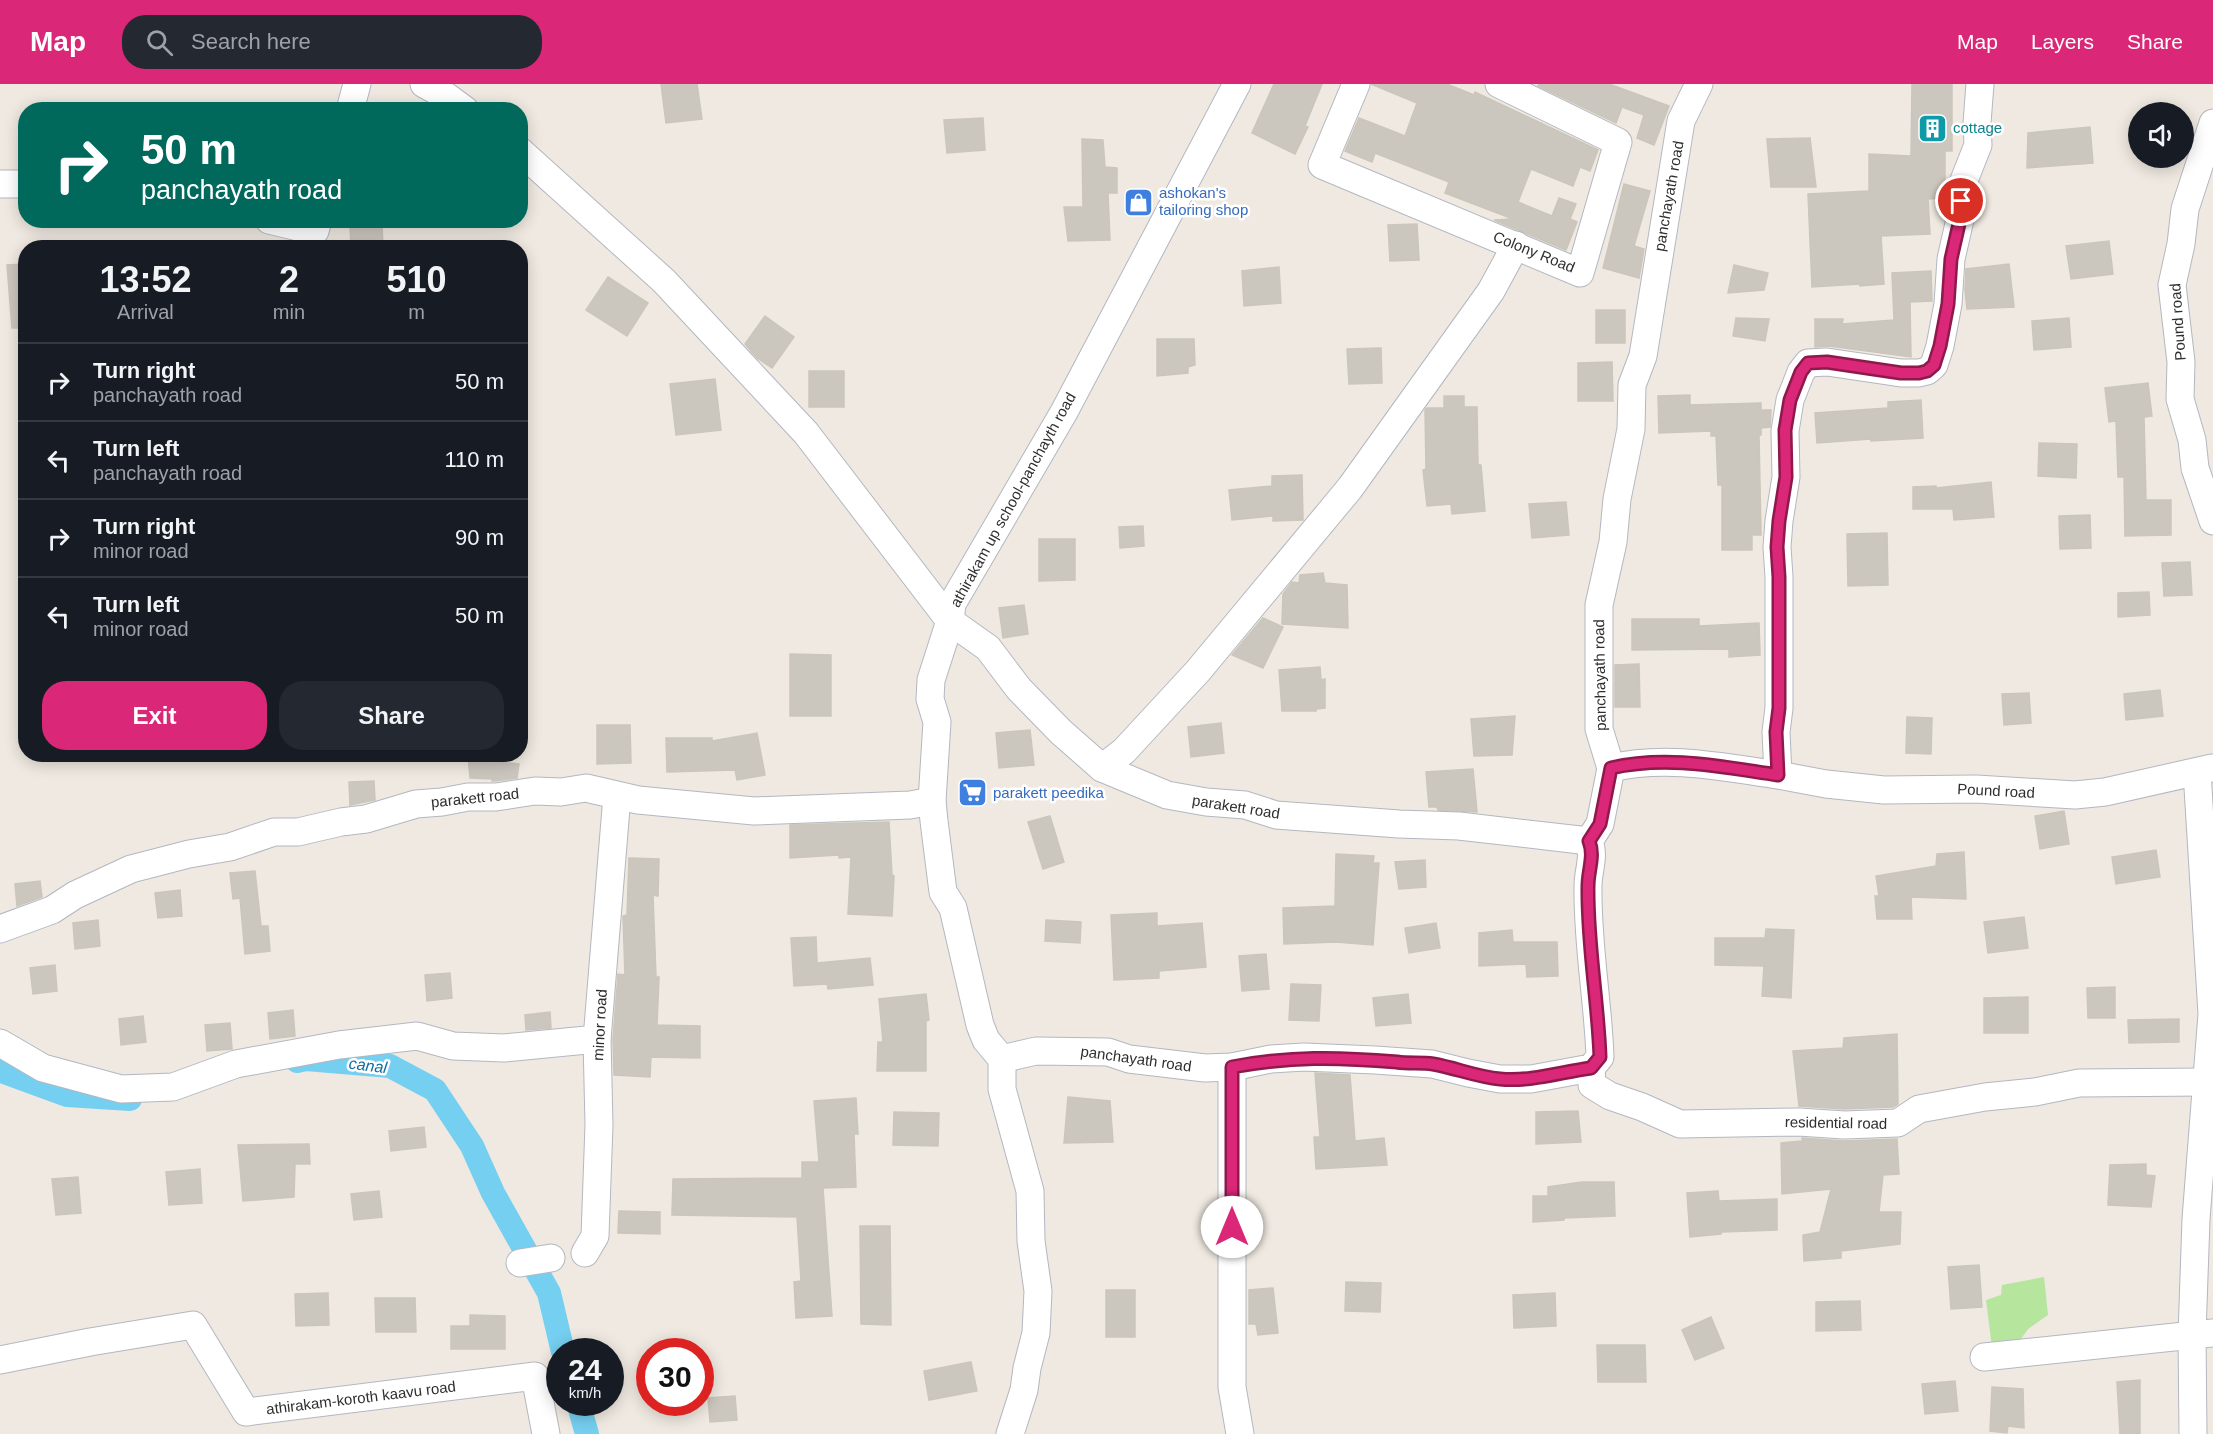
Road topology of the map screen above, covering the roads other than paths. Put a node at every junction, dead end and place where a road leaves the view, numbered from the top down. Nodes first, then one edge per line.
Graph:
1 (357, 84) edge
2 (424, 84) edge
3 (1236, 84) edge
4 (1356, 84) edge
5 (1499, 84) edge
6 (1699, 84) edge
7 (1980, 84) edge
8 (352, 102) edge
9 (454, 102) edge
10 (2213, 123) edge
11 (528, 158) edge
12 (0, 184) edge
13 (18, 184) edge
14 (302, 228) edge
15 (316, 228) edge
16 (1516, 245) junction
17 (2213, 521) edge
18 (950, 621) junction
19 (1102, 768) junction
20 (1611, 768) junction
21 (2205, 770) edge
22 (1778, 775) junction
23 (617, 796) junction
24 (932, 801) junction
25 (1589, 841) junction
26 (0, 929) edge
27 (597, 1039) junction
28 (0, 1043) edge
29 (1002, 1059) junction
30 (1232, 1067) junction
31 (1591, 1068) junction
32 (2207, 1082) junction
33 (585, 1253) dead end
34 (551, 1258) dead end
35 (520, 1263) dead end
36 (2202, 1334) edge
37 (1983, 1357) dead end
38 (0, 1360) edge
39 (546, 1434) edge
40 (1010, 1434) edge
41 (1240, 1434) edge
42 (2193, 1434) edge

1 - 8 street
2 - 9 street
3 - 18 street, athirakam up school-panchayth road
4 - 16 street, Colony Road
5 - 16 street, Colony Road
6 - 20 street, panchayath road
7 - 22 street
10 - 17 street, Pound road
11 - 18 street, parakett road
12 - 13 street
14 - 15 street
16 - 19 street
18 - 19 street, parakett road
18 - 24 street, athirakam up school-panchayth road
19 - 25 street, parakett road
20 - 22 street
20 - 25 street, panchayath road
21 - 22 street, Pound road
21 - 32 street
23 - 24 street, parakett road
23 - 26 street, parakett road
23 - 27 street, minor road
24 - 29 street, athirakam up school-panchayth road
25 - 31 street, panchayath road
27 - 28 street
27 - 33 street, minor road
29 - 30 street, panchayath road
29 - 40 street
30 - 31 street, panchayath road
30 - 41 street
31 - 32 street, residential road
32 - 36 street
34 - 35 street
36 - 37 street
36 - 42 street
38 - 39 street, athirakam-koroth kaavu road

